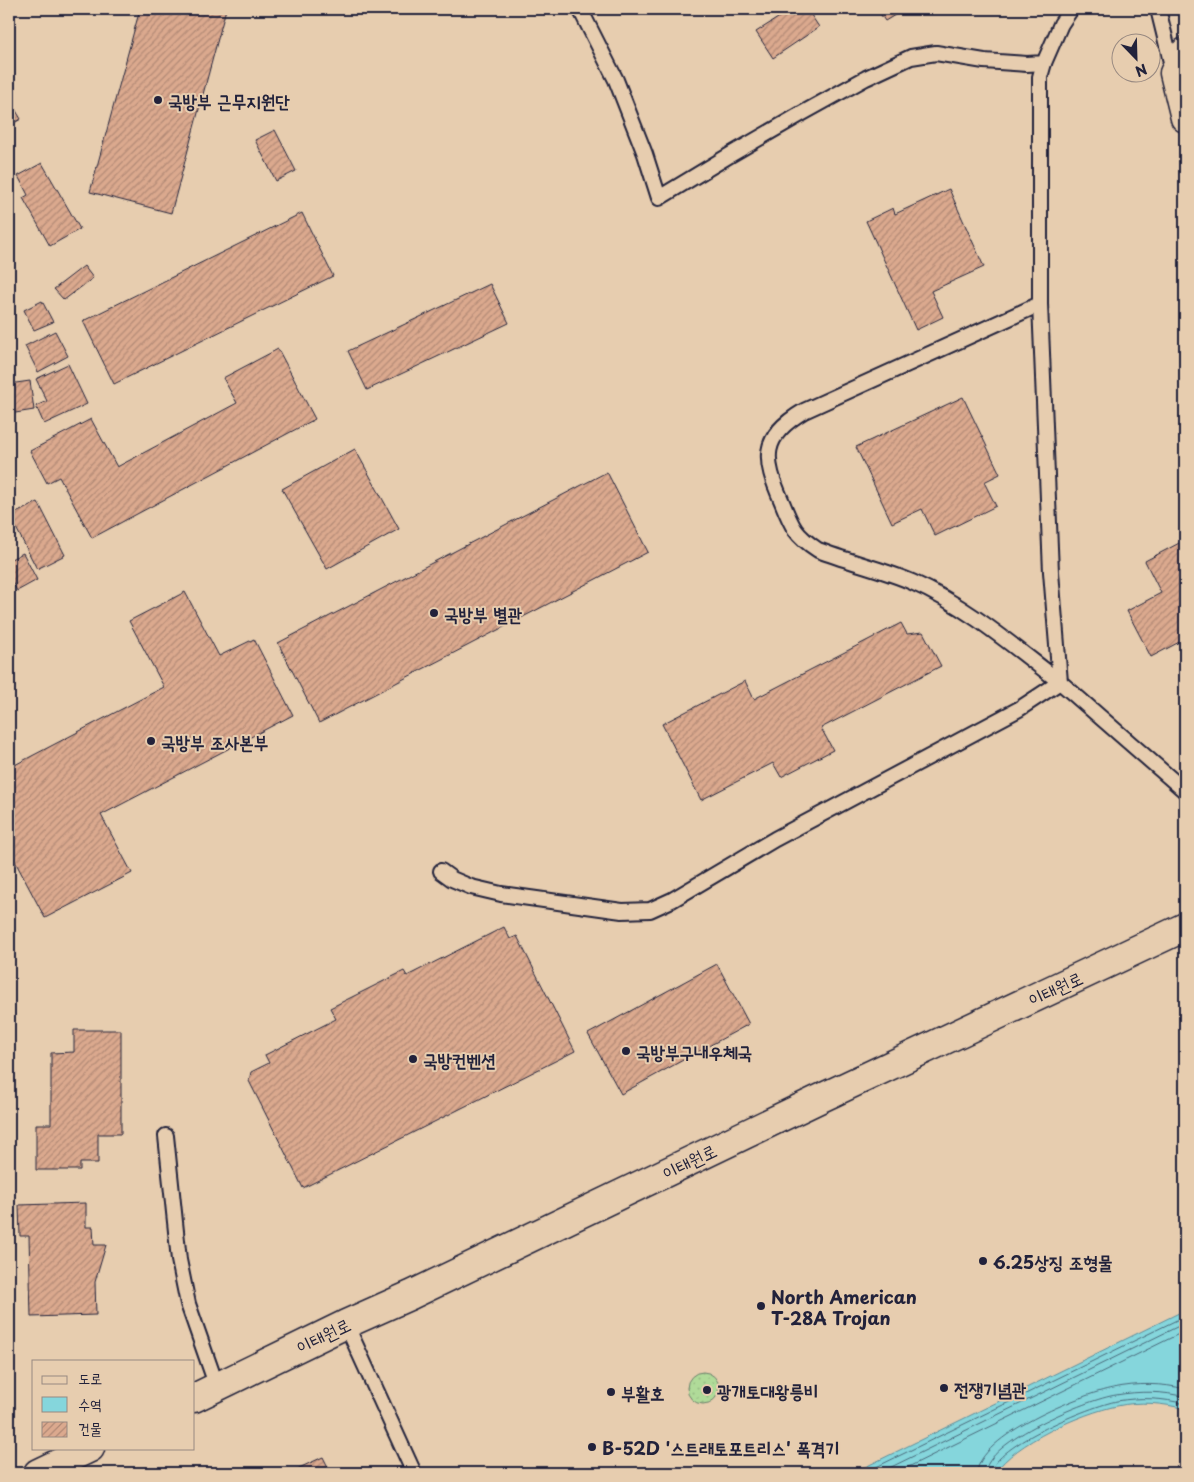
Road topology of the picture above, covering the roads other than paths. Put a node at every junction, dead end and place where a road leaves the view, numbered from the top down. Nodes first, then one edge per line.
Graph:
1 (580, 9) edge
2 (1071, 9) edge
3 (1158, 9) edge
4 (1180, 62) edge
5 (1044, 63) junction
6 (1185, 118) edge
7 (1040, 304) junction
8 (1060, 682) junction
9 (1185, 791) edge
10 (441, 871) dead end
11 (1185, 927) edge
12 (166, 1136) dead end
13 (346, 1324) junction
14 (205, 1392) edge
15 (86, 1450) edge
16 (38, 1473) edge
17 (414, 1473) edge

1 - 5 lane
2 - 5 lane
3 - 4 lane
4 - 6 main road
5 - 7 lane
7 - 8 lane
7 - 8 lane
8 - 9 lane
8 - 10 lane
11 - 13 main road, 이태원로
12 - 14 lane
13 - 14 main road, 이태원로
13 - 17 lane
15 - 16 main road

